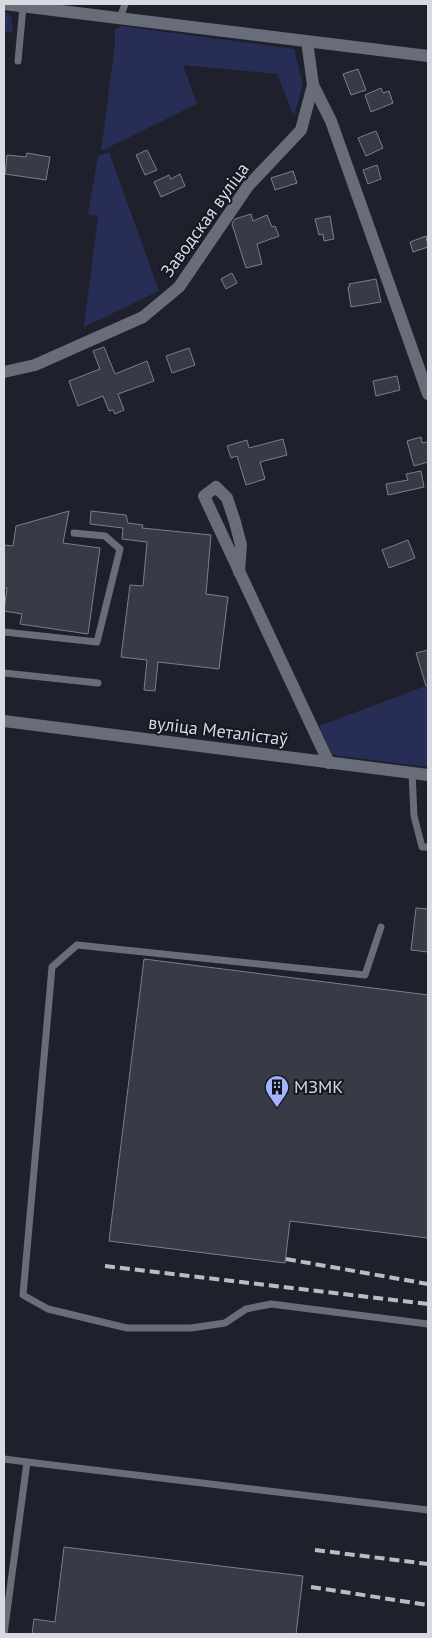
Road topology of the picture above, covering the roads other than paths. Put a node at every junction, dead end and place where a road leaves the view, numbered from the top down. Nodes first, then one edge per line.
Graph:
1 (4, 4) edge
2 (125, 4) edge
3 (23, 7) junction
4 (120, 18) junction
5 (307, 41) junction
6 (428, 56) edge
7 (18, 61) dead end
8 (313, 85) junction
9 (4, 372) edge
10 (428, 394) edge
11 (74, 533) dead end
12 (239, 572) junction
13 (4, 632) edge
14 (4, 672) edge
15 (98, 683) dead end
16 (4, 721) edge
17 (329, 763) junction
18 (412, 772) junction
19 (428, 775) edge
20 (428, 847) edge
21 (381, 927) dead end
22 (428, 1324) edge
23 (4, 1459) edge
24 (27, 1462) junction
25 (428, 1510) edge
26 (4, 1634) edge

1 - 3 street
2 - 4 lane
3 - 4 street
3 - 7 lane
4 - 5 street
5 - 6 street
5 - 8 street, Заводская вуліца
8 - 9 street, Заводская вуліца
8 - 10 street, Заводская вуліца
11 - 13 lane
12 - 12 street
12 - 17 street
14 - 15 lane
16 - 17 street, вуліца Металістаў
17 - 18 street, вуліца Металістаў
18 - 19 street, вуліца Металістаў
18 - 20 lane
21 - 22 lane
23 - 24 lane
24 - 25 lane
24 - 26 lane

